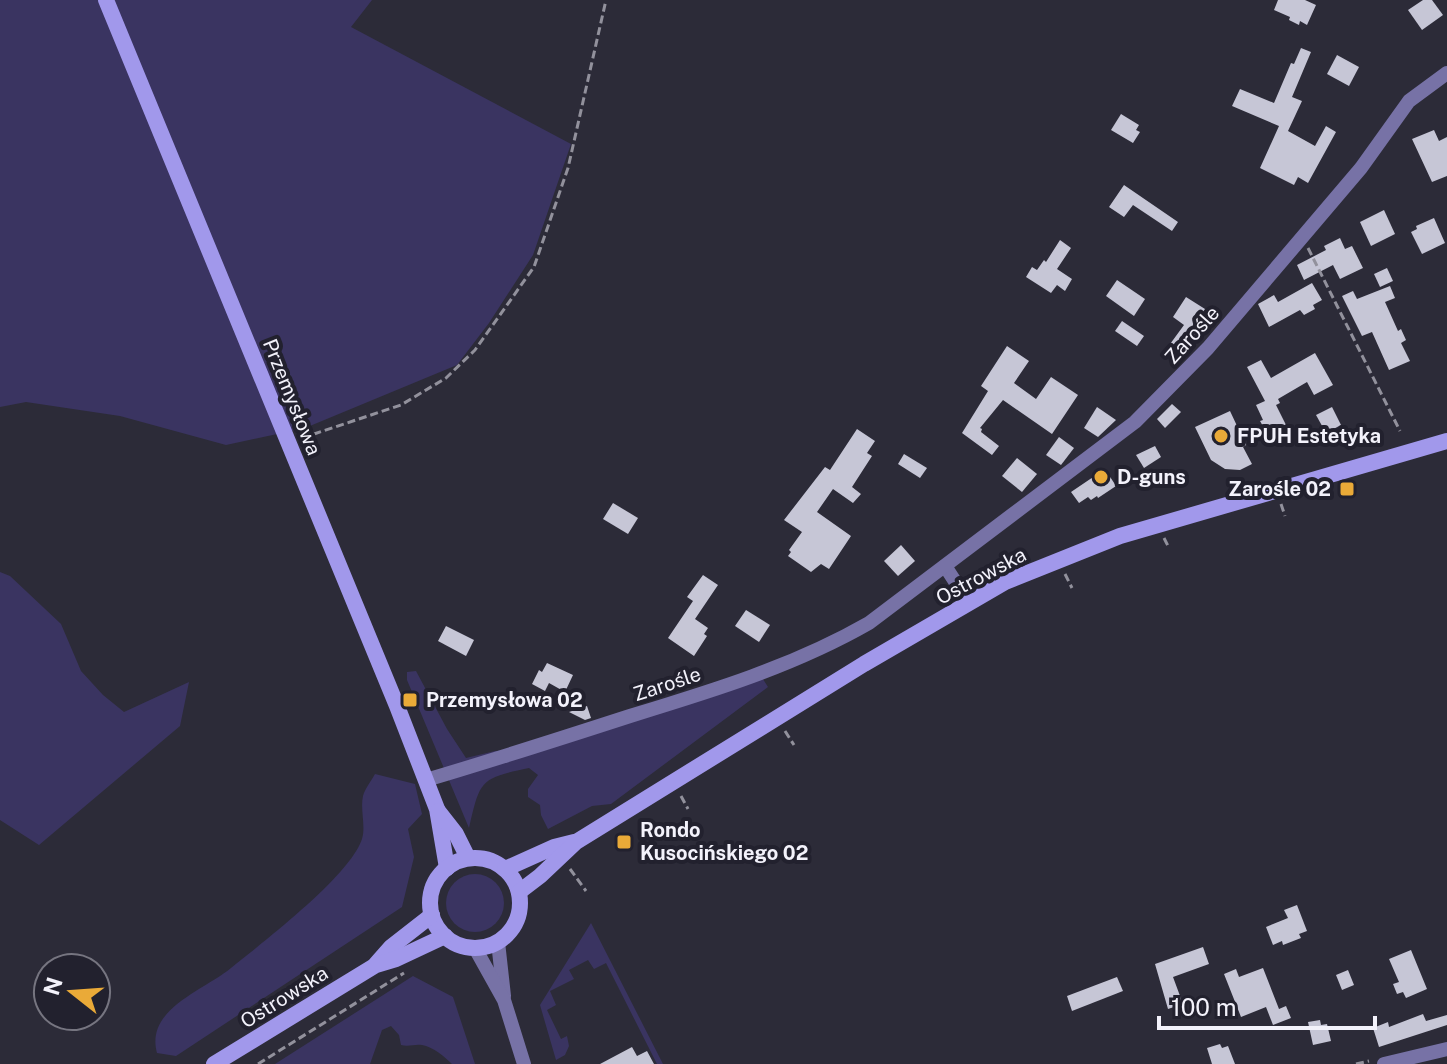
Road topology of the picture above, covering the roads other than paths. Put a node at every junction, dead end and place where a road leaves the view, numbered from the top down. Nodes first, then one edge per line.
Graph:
1 (106, 0) edge
2 (1447, 73) edge
3 (1447, 441) edge
4 (945, 566) junction
5 (969, 603) junction
6 (426, 780) junction
7 (437, 809) junction
8 (576, 842) junction
9 (468, 858) junction
10 (447, 868) junction
11 (505, 869) junction
12 (519, 892) junction
13 (432, 915) junction
14 (445, 936) junction
15 (498, 942) junction
16 (475, 948) junction
17 (376, 965) junction
18 (504, 1000) junction
19 (1447, 1049) edge
20 (214, 1064) edge
21 (524, 1064) edge
22 (1384, 1064) edge

1 - 6 main road, Przemysłowa
2 - 4 street, Zarośle
3 - 5 main road, Ostrowska
4 - 5 street
4 - 6 street, Zarośle
5 - 8 main road, Ostrowska
6 - 7 main road, Przemysłowa
7 - 9 main road, Przemysłowa
7 - 10 main road, Przemysłowa
8 - 11 main road, Ostrowska
8 - 12 main road, Ostrowska
9 - 10 main road
9 - 11 main road
10 - 13 main road
11 - 12 main road
12 - 15 main road
13 - 14 main road
13 - 17 main road, Ostrowska
14 - 16 main road
14 - 17 main road, Ostrowska
15 - 16 main road
15 - 18 street
16 - 18 street
17 - 20 main road, Ostrowska
18 - 21 street
19 - 22 street

